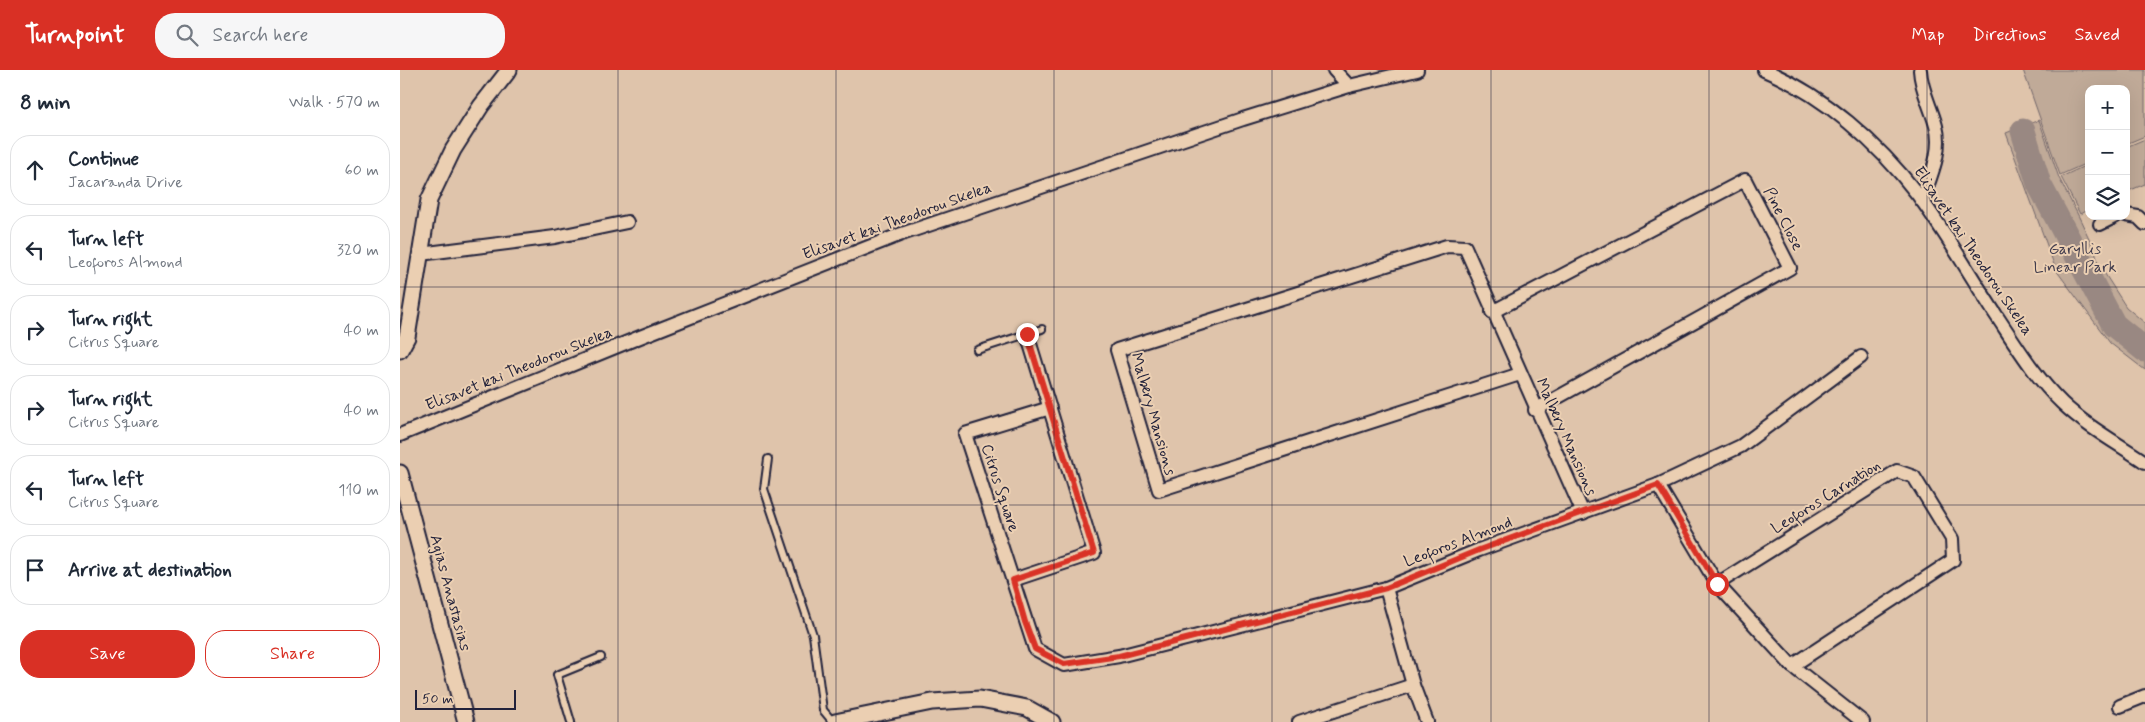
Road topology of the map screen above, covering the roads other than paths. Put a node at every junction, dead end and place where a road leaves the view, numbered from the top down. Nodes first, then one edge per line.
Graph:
1 (509, 70) edge
2 (1334, 70) edge
3 (1417, 70) edge
4 (1764, 70) edge
5 (1920, 70) edge
6 (1349, 86) junction
7 (1922, 201) junction
8 (2130, 216) edge
9 (2108, 220) edge
10 (628, 222) dead end
11 (2100, 224) dead end
12 (2145, 224) edge
13 (420, 254) junction
14 (1492, 312) junction
15 (1042, 329) dead end
16 (1027, 334) junction
17 (400, 350) edge
18 (977, 350) dead end
19 (1861, 357) dead end
20 (1520, 374) junction
21 (1050, 408) junction
22 (1536, 410) junction
23 (400, 435) edge
24 (768, 459) dead end
25 (2145, 462) edge
26 (400, 473) edge
27 (1658, 485) junction
28 (1583, 513) junction
29 (1013, 580) junction
30 (1717, 584) junction
31 (1386, 588) junction
32 (1035, 649) joint
33 (601, 657) dead end
34 (1792, 666) junction
35 (1413, 685) junction
36 (2145, 696) edge
37 (2120, 706) dead end
38 (466, 722) edge
39 (572, 722) edge
40 (834, 722) edge
41 (1052, 722) edge
42 (1299, 722) edge
43 (1427, 722) edge
44 (1863, 722) edge

1 - 13 street
2 - 6 street
3 - 6 street, Elisavet kai Theodorou Skelea
4 - 7 street, Elisavet kai Theodorou Skelea
5 - 7 street
6 - 23 street, Elisavet kai Theodorou Skelea
7 - 25 street, Elisavet kai Theodorou Skelea
8 - 12 street
9 - 11 street
10 - 13 street
13 - 17 street
14 - 20 street, Malbery Mansions
14 - 20 street, Malbery Mansions
14 - 22 street, Pine Close
15 - 16 lane
16 - 18 lane
16 - 21 street
19 - 27 street, Leoforos Almond
20 - 22 street, Malbery Mansions
21 - 29 street
21 - 29 street, Citrus Square
22 - 28 street, Malbery Mansions
24 - 40 lane
26 - 38 street, Agias Anastasias
27 - 28 street, Leoforos Almond
27 - 30 street
28 - 31 street, Leoforos Almond
29 - 32 street, Citrus Square
30 - 34 street
30 - 34 street, Leoforos Carnation
31 - 32 street, Leoforos Almond
31 - 35 street
33 - 39 lane
34 - 44 street
35 - 42 street
35 - 43 street
36 - 37 street
40 - 41 street

